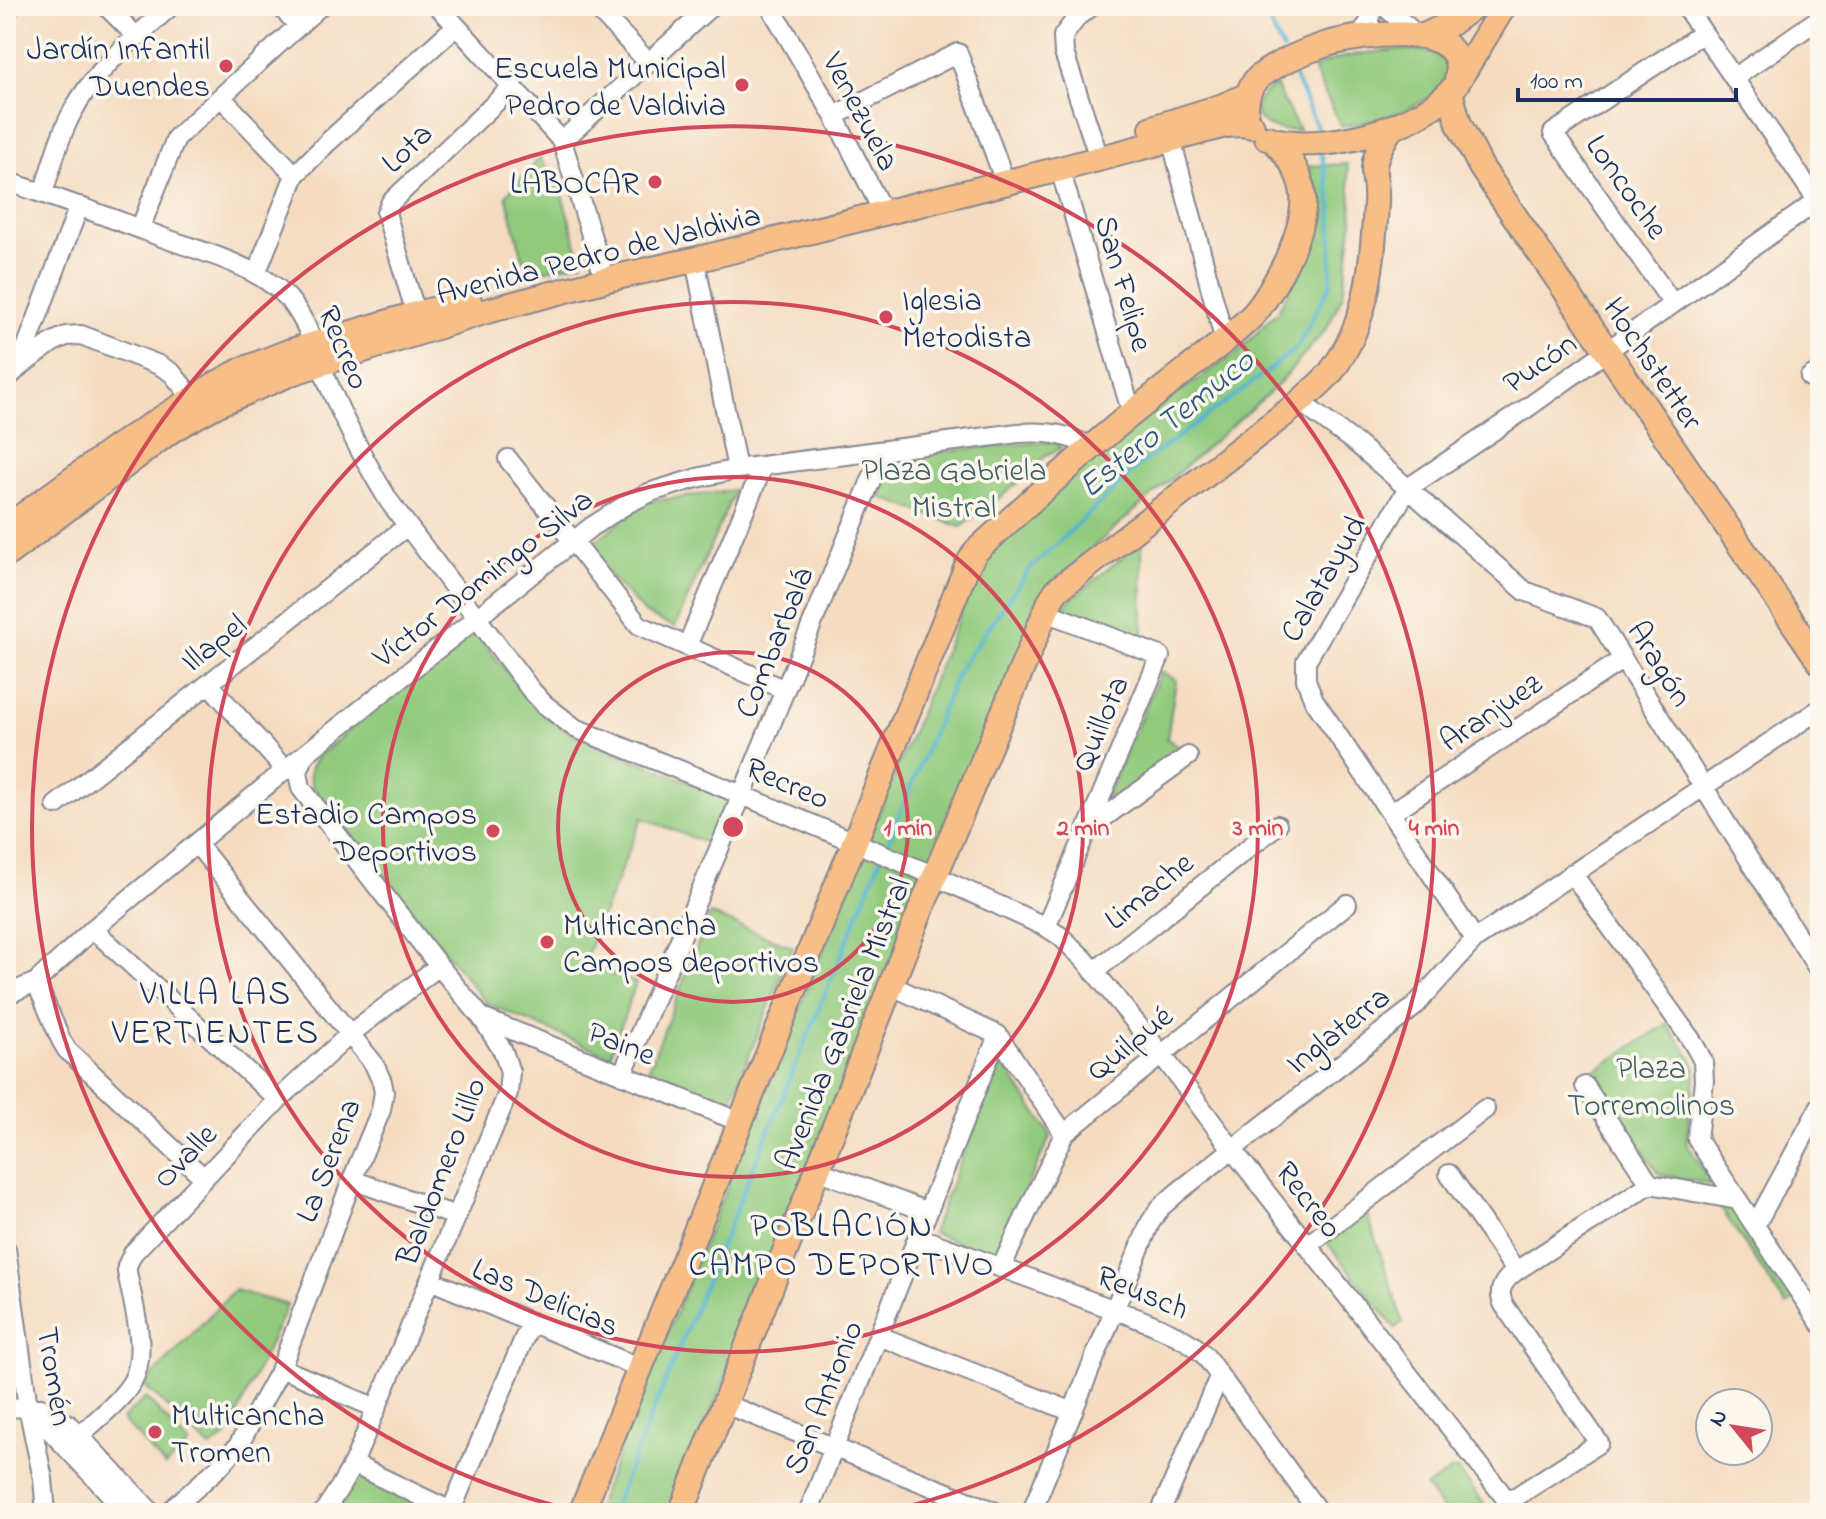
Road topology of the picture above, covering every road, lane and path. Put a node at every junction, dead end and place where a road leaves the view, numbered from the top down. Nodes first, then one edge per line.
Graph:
1 (11, 6) edge
2 (106, 6) edge
3 (171, 6) edge
4 (280, 6) edge
5 (320, 6) edge
6 (438, 6) edge
7 (595, 6) edge
8 (711, 6) edge
9 (770, 6) edge
10 (1092, 6) edge
11 (1372, 6) edge
12 (1384, 6) edge
13 (1474, 6) edge
14 (1504, 6) edge
15 (1685, 6) edge
16 (6, 11) edge
17 (1820, 18) edge
18 (299, 26) junction
19 (456, 26) junction
20 (1703, 33) junction
21 (1421, 35) junction
22 (137, 37) junction
23 (1359, 37) junction
24 (648, 62) junction
25 (1734, 78) junction
26 (1454, 86) junction
27 (512, 87) junction
28 (1248, 95) junction
29 (221, 97) junction
30 (834, 116) junction
31 (1252, 126) junction
32 (1391, 128) junction
33 (1171, 139) junction
34 (562, 141) junction
35 (1274, 141) junction
36 (1095, 146) junction
37 (1060, 169) junction
38 (1001, 171) junction
39 (295, 175) junction
40 (6, 181) edge
41 (43, 193) junction
42 (878, 202) junction
43 (1819, 202) edge
44 (79, 206) junction
45 (140, 229) junction
46 (695, 260) junction
47 (601, 267) junction
48 (256, 274) junction
49 (1673, 304) junction
50 (416, 314) junction
51 (1225, 342) junction
52 (1607, 351) junction
53 (316, 354) junction
54 (12, 374) edge
55 (193, 399) junction
56 (1300, 402) junction
57 (1132, 414) junction
58 (1091, 448) junction
59 (883, 451) junction
60 (508, 459) dead end
61 (763, 466) junction
62 (737, 469) junction
63 (1408, 488) junction
64 (407, 526) junction
65 (6, 528) edge
66 (573, 542) junction
67 (6, 555) edge
68 (1046, 612) junction
69 (476, 618) junction
70 (687, 646) junction
71 (1623, 659) junction
72 (1820, 662) edge
73 (209, 684) junction
74 (785, 690) junction
75 (1820, 709) edge
76 (305, 754) junction
77 (1188, 756) dead end
78 (285, 770) junction
79 (1704, 788) junction
80 (742, 795) junction
81 (56, 805) dead end
82 (1391, 813) junction
83 (1277, 825) dead end
84 (1086, 831) junction
85 (197, 844) junction
86 (859, 844) junction
87 (1572, 873) junction
88 (935, 876) junction
89 (1347, 904) dead end
90 (1046, 927) junction
91 (93, 929) junction
92 (1475, 939) junction
93 (439, 966) junction
94 (1095, 971) junction
95 (1820, 972) edge
96 (36, 982) junction
97 (890, 985) junction
98 (6, 995) edge
99 (482, 1018) junction
100 (350, 1034) junction
101 (998, 1035) junction
102 (1162, 1055) junction
103 (622, 1075) junction
104 (1585, 1086) dead end
105 (278, 1100) junction
106 (1820, 1106) edge
107 (1485, 1109) dead end
108 (740, 1122) junction
109 (1064, 1134) junction
110 (1232, 1149) junction
111 (817, 1170) junction
112 (1449, 1174) dead end
113 (204, 1178) junction
114 (352, 1180) junction
115 (1650, 1184) junction
116 (1738, 1200) junction
117 (928, 1212) junction
118 (456, 1216) junction
119 (1755, 1226) junction
120 (918, 1237) junction
121 (1308, 1245) junction
122 (6, 1249) edge
123 (1001, 1268) junction
124 (1516, 1271) junction
125 (430, 1280) junction
126 (1114, 1310) junction
127 (531, 1322) junction
128 (1820, 1323) edge
129 (879, 1336) junction
130 (281, 1368) junction
131 (640, 1368) junction
132 (1219, 1377) junction
133 (725, 1404) junction
134 (28, 1407) junction
135 (6, 1408) edge
136 (376, 1408) junction
137 (1073, 1412) junction
138 (80, 1435) junction
139 (835, 1447) junction
140 (353, 1464) junction
141 (1512, 1508) edge
142 (327, 1512) edge
143 (451, 1512) edge
144 (46, 1513) edge
145 (128, 1513) edge
146 (152, 1513) edge
147 (168, 1513) edge
148 (581, 1513) edge
149 (681, 1513) edge
150 (808, 1513) edge
151 (998, 1513) edge
152 (1031, 1513) edge
153 (1160, 1513) edge
154 (1319, 1513) edge

1 - 16 street
2 - 22 street
3 - 22 street
4 - 18 street
5 - 18 street
6 - 19 street
7 - 24 street
8 - 24 street
9 - 30 street, Venezuela
10 - 36 street
11 - 23 street
12 - 21 street
13 - 21 main road, Avenida Pedro de Valdivia
14 - 26 main road
15 - 20 street
17 - 25 street
18 - 29 street
19 - 27 street
19 - 39 street
20 - 25 street
20 - 49 street, Loncoche
21 - 23 main road, Avenida Pedro de Valdivia
21 - 26 main road
22 - 41 street
23 - 28 main road, Avenida Pedro de Valdivia
24 - 34 street
25 - 43 street
26 - 32 main road
26 - 52 main road, Hochstetter
27 - 34 street
27 - 50 street, Lota
28 - 31 main road
28 - 36 main road, Avenida Pedro de Valdivia
29 - 39 street
29 - 45 street
30 - 38 street
30 - 42 street, Venezuela
31 - 33 main road, Avenida Pedro de Valdivia
31 - 35 main road
32 - 35 main road
32 - 56 main road, Avenida Gabriela Mistral
33 - 37 main road, Avenida Pedro de Valdivia
33 - 51 street
34 - 47 street
35 - 51 main road, Avenida Gabriela Mistral
36 - 38 main road, Avenida Pedro de Valdivia
37 - 46 main road, Avenida Pedro de Valdivia
37 - 57 street, San Felipe
38 - 42 main road, Avenida Pedro de Valdivia
39 - 48 street
40 - 41 street, Recreo
41 - 44 street, Recreo
42 - 47 main road, Avenida Pedro de Valdivia
43 - 49 street, Pucón
44 - 45 street, Recreo
44 - 54 street
45 - 48 street, Recreo
46 - 53 main road, Avenida Pedro de Valdivia
46 - 62 street
47 - 50 main road, Avenida Pedro de Valdivia
48 - 53 street, Recreo
49 - 52 street, Pucón
50 - 53 main road, Avenida Pedro de Valdivia
51 - 57 main road, Avenida Gabriela Mistral
52 - 63 street, Pucón
52 - 72 main road, Hochstetter
53 - 55 main road, Avenida Pedro de Valdivia
53 - 64 street, Recreo
53 - 67 main road, Avenida Pedro de Valdivia
54 - 55 street
55 - 65 main road, Avenida Pedro de Valdivia
56 - 63 street, Aragón
56 - 68 main road, Avenida Gabriela Mistral
57 - 58 main road, Avenida Gabriela Mistral
58 - 59 street, Víctor Domingo Silva
58 - 86 main road, Avenida Gabriela Mistral
59 - 61 street, Víctor Domingo Silva
59 - 74 street, Combarbalá
60 - 66 street
61 - 62 street, Víctor Domingo Silva
61 - 70 street
62 - 66 street, Víctor Domingo Silva
63 - 71 street, Aragón
63 - 82 street, Calatayud
64 - 69 street, Recreo
64 - 73 street, Illapel
66 - 69 street, Víctor Domingo Silva
66 - 70 street
68 - 84 street, Quillota
68 - 88 main road, Avenida Gabriela Mistral
69 - 76 street, Víctor Domingo Silva
69 - 80 street, Recreo
70 - 74 street
71 - 79 street, Aragón
71 - 82 street, Aranjuez
73 - 78 street
73 - 81 street, Illapel
74 - 80 street, Combarbalá
75 - 79 street, Inglaterra
76 - 78 street, Víctor Domingo Silva
76 - 93 street, Baldomero Lillo
77 - 84 street
78 - 85 street, Víctor Domingo Silva
79 - 87 street, Inglaterra
79 - 95 street, Aragón
80 - 86 street, Recreo
80 - 103 street, Combarbalá
82 - 92 street, Calatayud
83 - 94 street, Limache
84 - 90 street, Quillota
85 - 91 street, Víctor Domingo Silva
85 - 100 street, La Serena
86 - 88 street, Recreo
86 - 108 main road, Avenida Gabriela Mistral
87 - 92 street, Inglaterra
87 - 116 street
88 - 90 street, Recreo
88 - 97 main road, Avenida Gabriela Mistral
89 - 102 street, Quilpué
90 - 94 street, Recreo
91 - 96 street, Víctor Domingo Silva
91 - 105 street
92 - 110 street, Inglaterra
93 - 99 street, Baldomero Lillo
93 - 100 street, Ovalle
94 - 102 street, Recreo
96 - 98 street, Víctor Domingo Silva
96 - 113 street
97 - 101 street
97 - 111 main road, Avenida Gabriela Mistral
99 - 103 street, Paine
99 - 118 street, Baldomero Lillo
100 - 105 street, Ovalle
100 - 114 street, La Serena
101 - 109 street
101 - 117 street, San Antonio
102 - 109 street, Quilpué
102 - 110 street, Recreo
103 - 108 street, Paine
104 - 115 street
105 - 113 street, Ovalle
106 - 119 street
107 - 121 street
108 - 131 main road, Avenida Gabriela Mistral
109 - 123 street, Quilpué
110 - 121 street, Recreo
110 - 126 street, Inglaterra
111 - 117 street
111 - 133 main road, Avenida Gabriela Mistral
112 - 124 street
113 - 138 street, Ovalle
114 - 118 street
114 - 130 street, La Serena
115 - 116 street
115 - 124 street
116 - 119 street
117 - 120 street, San Antonio
118 - 125 street, Baldomero Lillo
119 - 128 street
120 - 123 street, Reusch
120 - 129 street, San Antonio
121 - 141 street, Recreo
122 - 134 street, Tromén
123 - 126 street, Reusch
124 - 141 street
125 - 127 street, Las Delicias
125 - 136 street, Baldomero Lillo
126 - 132 street, Reusch
126 - 137 street, Inglaterra
127 - 131 street, Las Delicias
127 - 143 street
129 - 137 street
129 - 139 street, San Antonio
130 - 136 street
130 - 147 street, La Serena
131 - 148 main road, Avenida Gabriela Mistral
132 - 153 street
132 - 154 street, Reusch
133 - 139 street
133 - 149 main road, Avenida Gabriela Mistral
134 - 135 street
134 - 138 street
134 - 144 street, Tromén
134 - 145 street
136 - 140 street, Baldomero Lillo
137 - 152 street, Inglaterra
138 - 146 street
139 - 150 street, San Antonio
139 - 151 street
140 - 142 street, Baldomero Lillo
140 - 143 street

